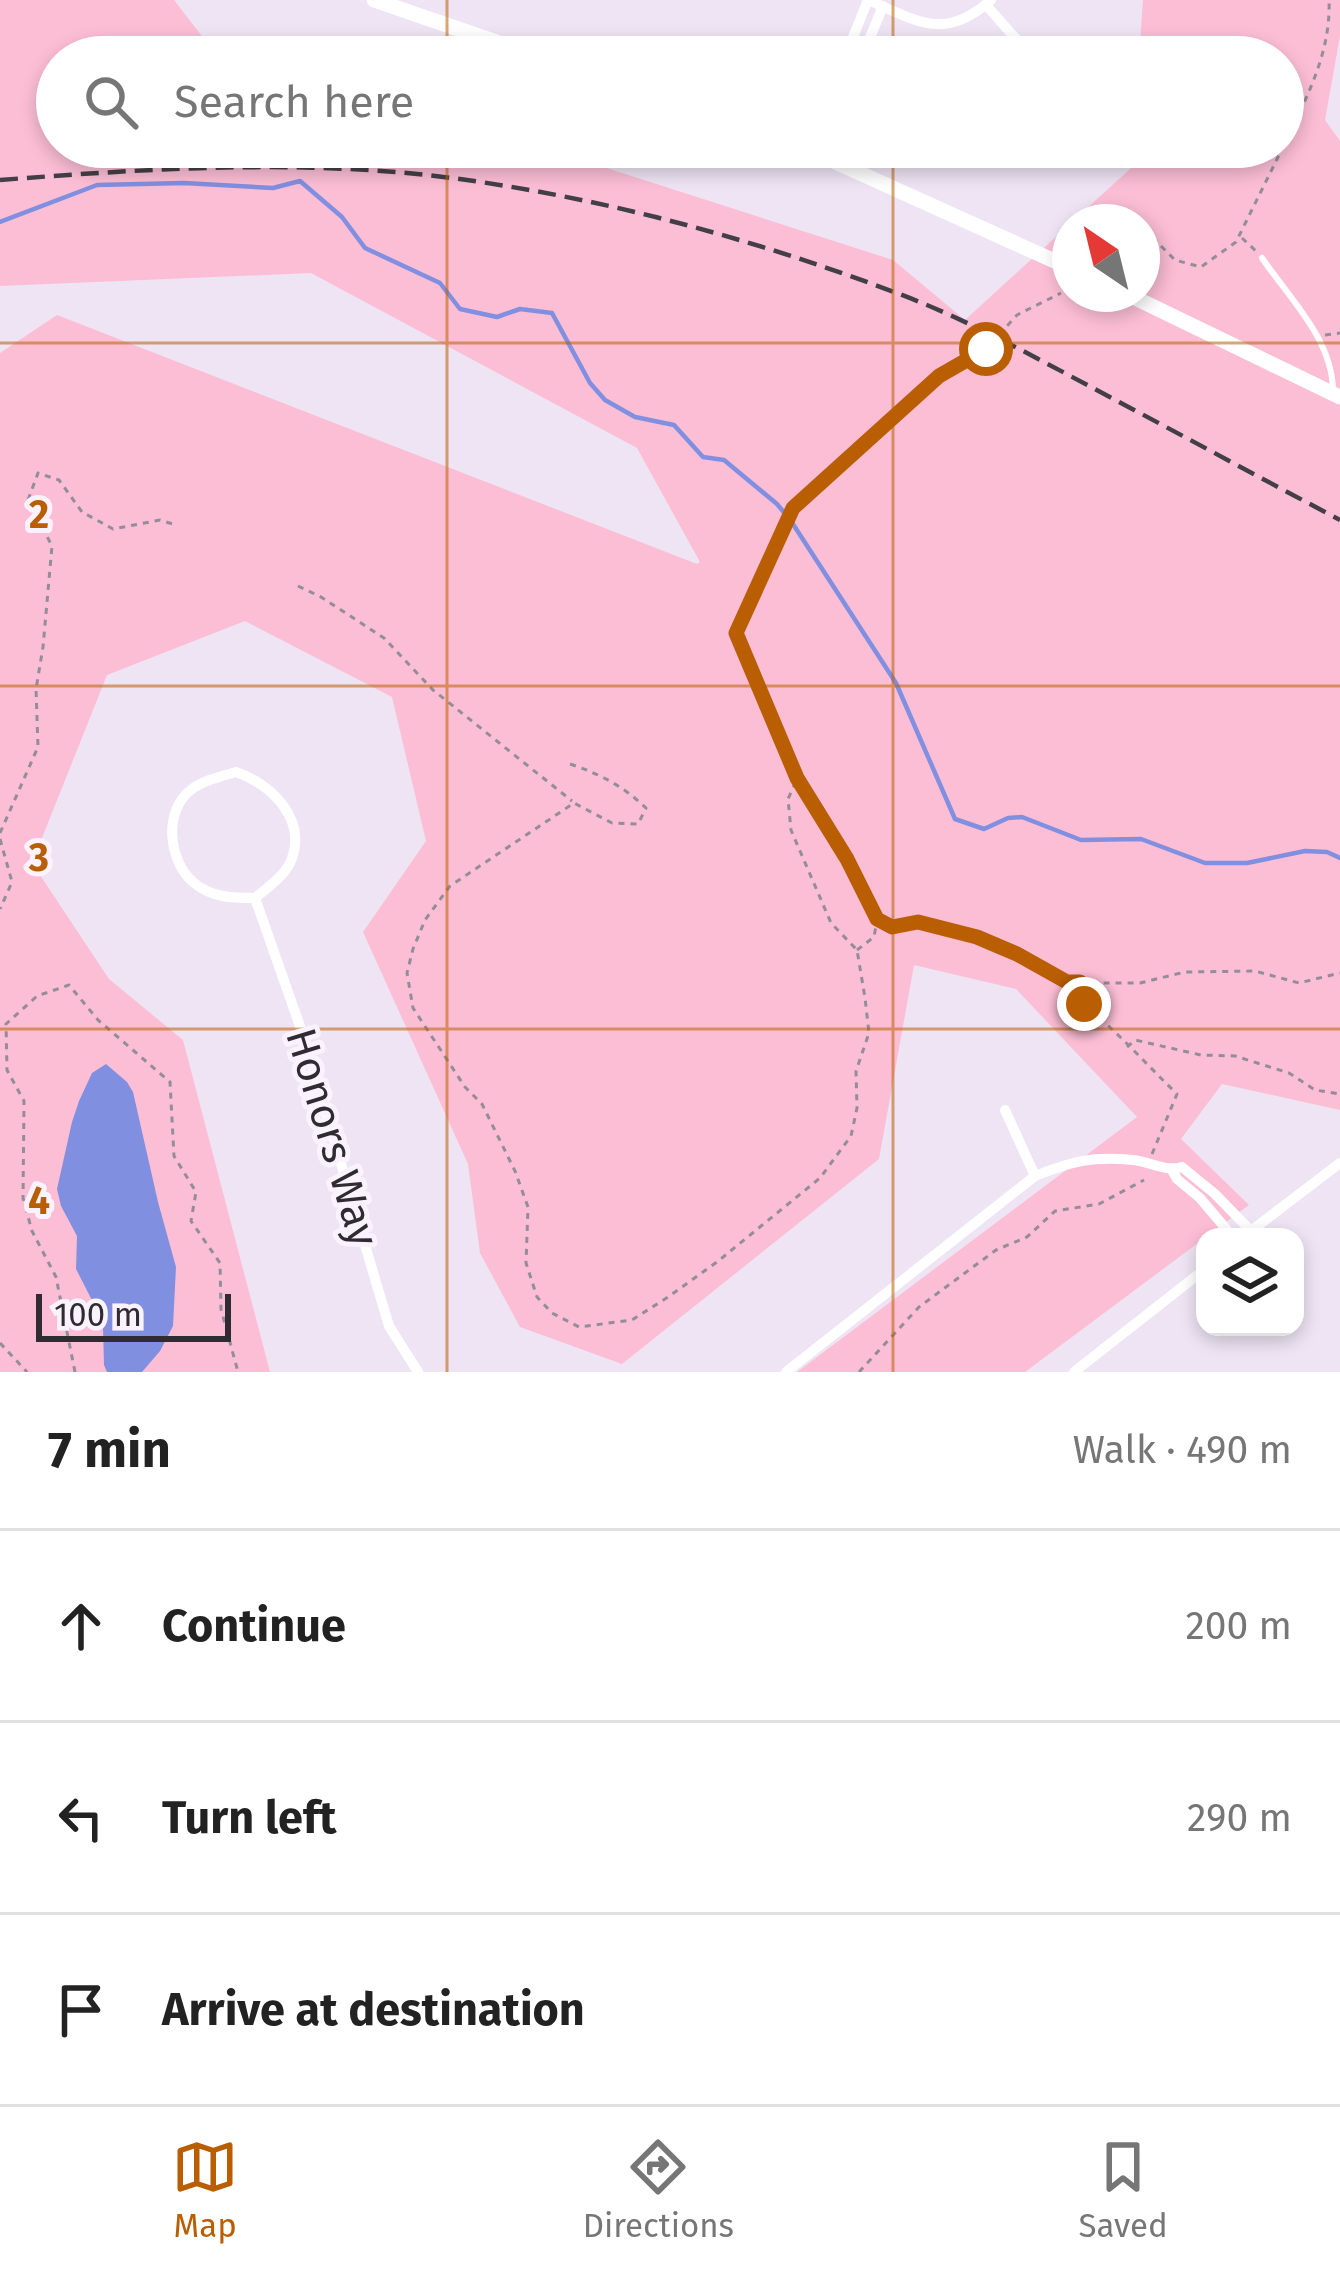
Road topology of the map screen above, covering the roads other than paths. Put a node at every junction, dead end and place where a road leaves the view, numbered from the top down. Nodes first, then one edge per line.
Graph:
1 (374, 0) edge
2 (868, 0) edge
3 (989, 2) edge
4 (883, 7) junction
5 (479, 36) edge
6 (853, 36) edge
7 (871, 36) edge
8 (1016, 36) edge
9 (854, 168) edge
10 (1262, 258) road end
11 (1052, 260) edge
12 (1160, 310) edge
13 (1337, 395) edge
14 (255, 898) junction
15 (1005, 1110) dead end
16 (1340, 1163) edge
17 (1172, 1170) junction
18 (1035, 1176) junction
19 (1225, 1228) edge
20 (1242, 1228) edge
21 (1255, 1228) edge
22 (1196, 1277) edge
23 (418, 1372) edge
24 (786, 1372) edge
25 (1074, 1372) edge

1 - 5 main road
2 - 4 street
2 - 6 street
3 - 4 street
3 - 8 street
4 - 7 street
9 - 11 main road
10 - 13 lane
12 - 13 main road
14 - 14 street
14 - 23 street, Honors Way
15 - 18 street
16 - 21 street
17 - 18 street
17 - 19 street
17 - 20 street
18 - 24 street
22 - 25 street

